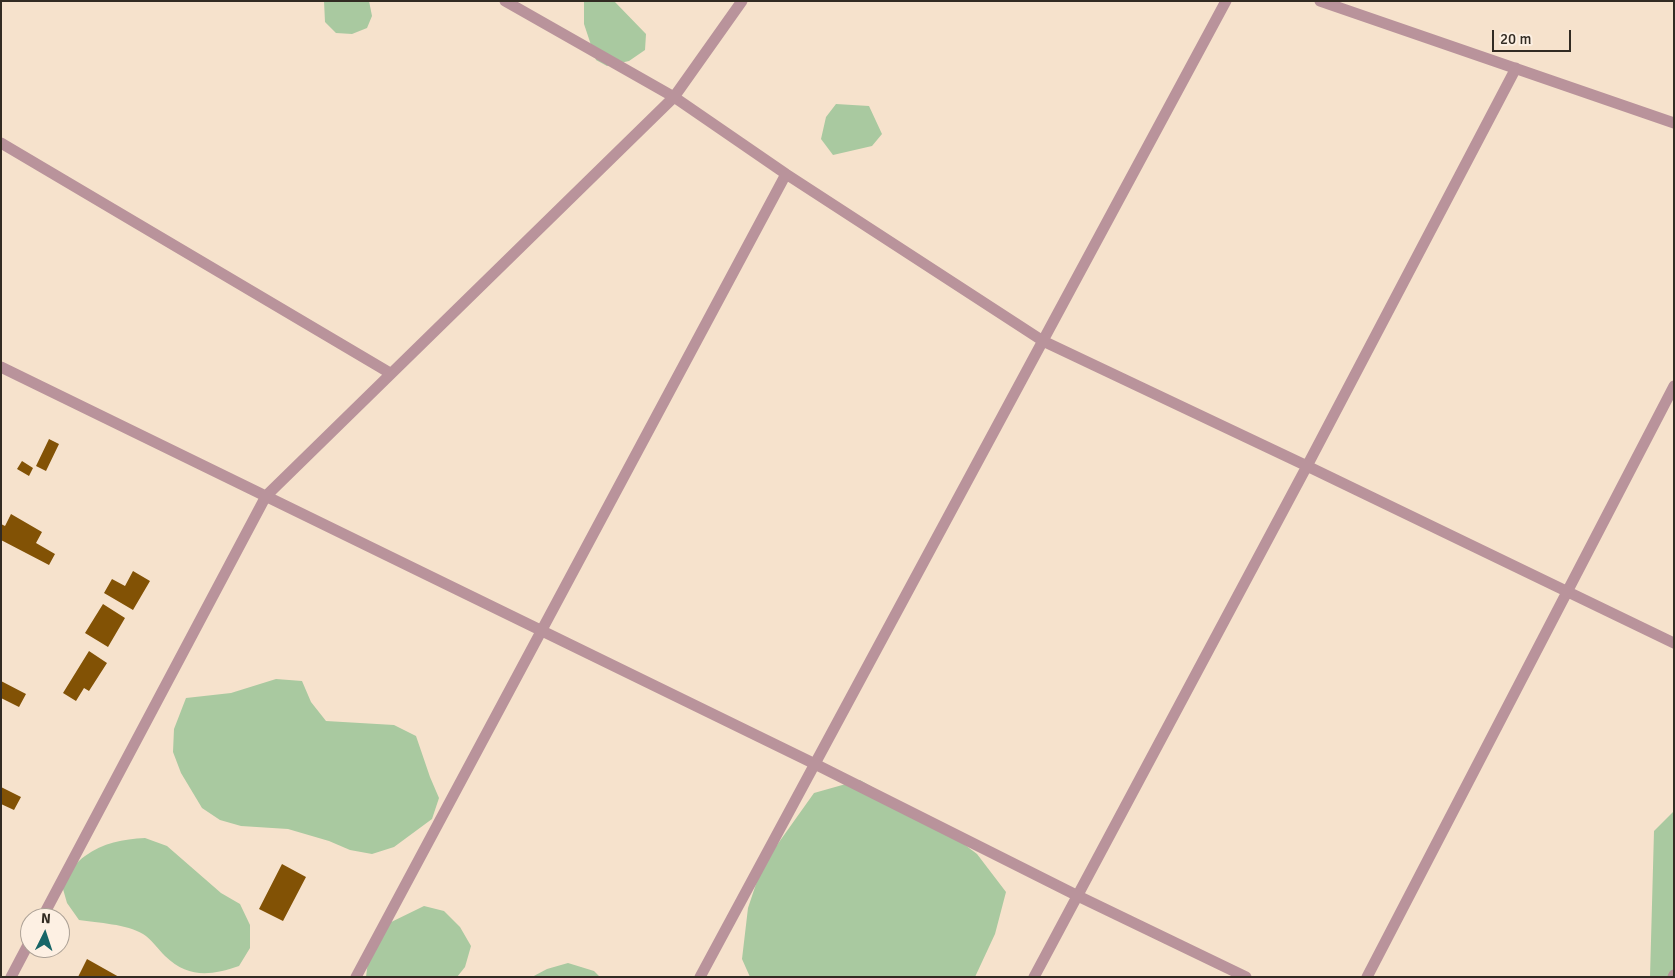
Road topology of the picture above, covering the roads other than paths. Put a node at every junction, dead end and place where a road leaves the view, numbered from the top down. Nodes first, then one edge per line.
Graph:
1 (505, 1) edge
2 (742, 1) edge
3 (1226, 1) edge
4 (1320, 1) edge
5 (1516, 68) junction
6 (674, 97) junction
7 (1674, 124) edge
8 (1, 143) edge
9 (786, 174) junction
10 (1043, 341) junction
11 (1, 367) edge
12 (390, 374) junction
13 (1674, 386) edge
14 (1307, 466) junction
15 (266, 496) junction
16 (1567, 592) junction
17 (540, 630) junction
18 (1674, 643) edge
19 (815, 764) junction
20 (1078, 896) junction
21 (47, 908) edge
22 (21, 958) edge
23 (11, 977) edge
24 (356, 977) edge
25 (700, 977) edge
26 (1034, 977) edge
27 (1246, 977) edge
28 (1367, 977) edge

1 - 6 lane
2 - 6 lane
3 - 10 lane
4 - 5 lane
5 - 7 lane
5 - 14 lane
6 - 9 lane
6 - 12 lane
8 - 12 lane
9 - 10 lane
9 - 17 lane
10 - 14 lane
10 - 19 lane
11 - 15 lane
12 - 15 lane
13 - 16 lane
14 - 16 lane
14 - 20 lane
15 - 17 lane
15 - 21 lane
16 - 18 lane
16 - 28 lane
17 - 19 lane
17 - 24 lane
19 - 20 lane
19 - 25 lane
20 - 26 lane
20 - 27 lane
22 - 23 lane

